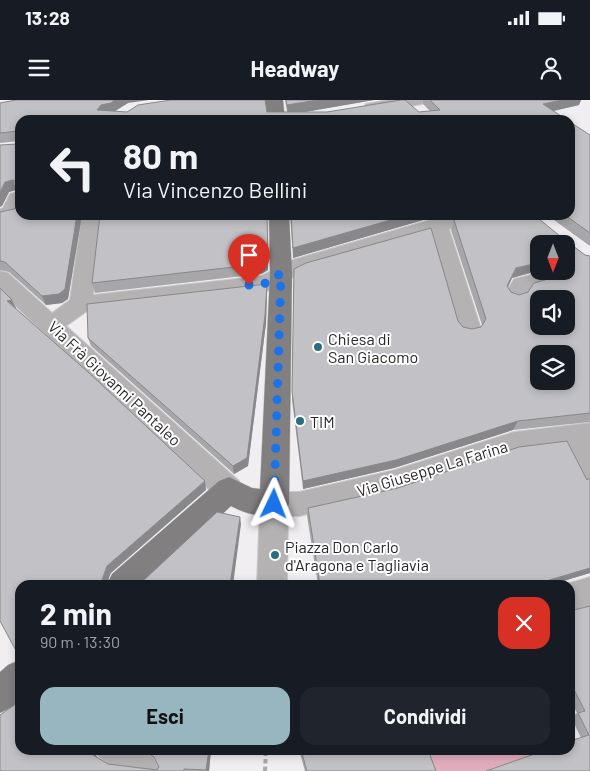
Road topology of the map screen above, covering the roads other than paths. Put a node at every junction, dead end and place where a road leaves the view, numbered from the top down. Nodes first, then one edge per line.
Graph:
1 (274, 100) edge
2 (412, 104) edge
3 (352, 111) edge
4 (276, 115) edge
5 (15, 203) edge
6 (0, 215) edge
7 (91, 220) edge
8 (279, 220) edge
9 (456, 220) edge
10 (437, 225) junction
11 (281, 273) junction
12 (0, 278) edge
13 (539, 280) edge
14 (516, 295) edge
15 (80, 304) junction
16 (52, 324) junction
17 (469, 329) edge
18 (584, 435) edge
19 (590, 471) edge
20 (229, 490) junction
21 (274, 504) junction
22 (129, 580) edge
23 (272, 580) edge
24 (590, 592) edge
25 (575, 596) edge
26 (119, 755) edge
27 (143, 771) edge

1 - 4 main road
2 - 3 street
5 - 6 street
7 - 15 street
8 - 11 main road
9 - 10 street
10 - 11 street
10 - 17 street
11 - 15 street
11 - 21 main road
12 - 16 street, Via Frà Giovanni Pantaleo
13 - 14 street
15 - 16 street
16 - 20 street, Via Frà Giovanni Pantaleo
18 - 19 street
18 - 21 street, Via Giuseppe La Farina
20 - 21 main road
20 - 22 main road
21 - 23 street
24 - 25 street
26 - 27 street

